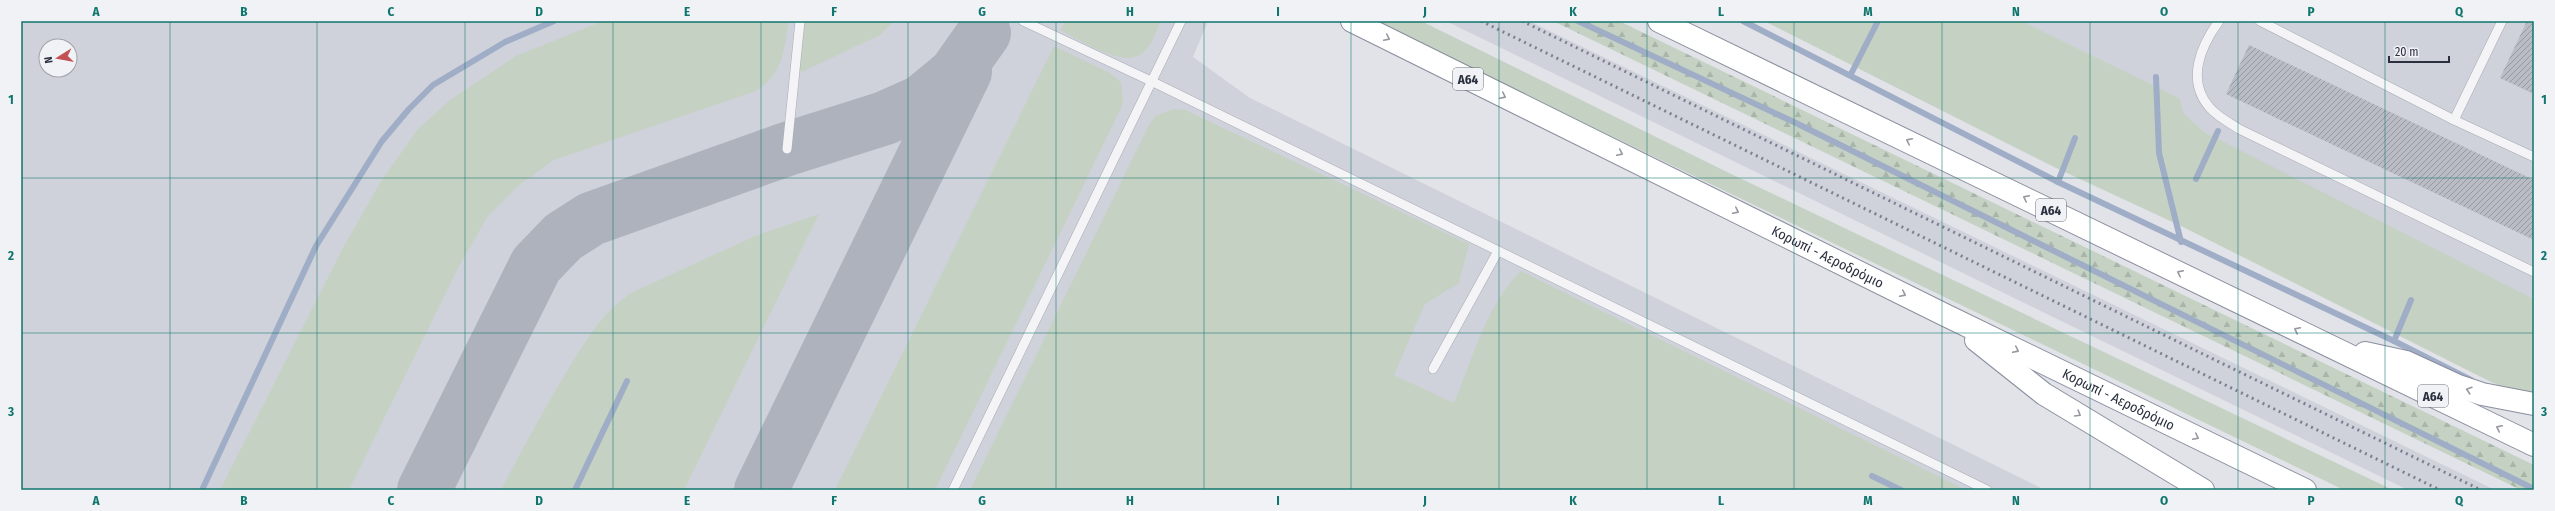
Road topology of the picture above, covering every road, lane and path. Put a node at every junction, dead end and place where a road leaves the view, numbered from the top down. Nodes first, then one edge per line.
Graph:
1 (800, 21) edge
2 (1023, 21) edge
3 (1181, 21) edge
4 (1352, 21) edge
5 (1659, 21) edge
6 (1685, 21) edge
7 (2219, 21) edge
8 (2260, 21) edge
9 (2502, 21) edge
10 (1769, 73) junction
11 (1153, 82) junction
12 (2454, 120) junction
13 (787, 149) dead end
14 (2534, 157) edge
15 (1498, 251) junction
16 (2534, 272) edge
17 (1943, 314) junction
18 (2332, 346) junction
19 (1433, 369) dead end
20 (2534, 404) edge
21 (2534, 445) edge
22 (953, 490) edge
23 (1987, 490) edge
24 (2203, 490) edge
25 (2305, 490) edge

1 - 13 lane
2 - 11 lane
3 - 11 lane
4 -> 17 highway, Κορωπί - Αεροδρόμιο / Α64
5 - 10 highway, Α64
6 - 10 highway
7 - 16 lane
8 - 12 lane
9 - 12 lane
18 -> 10 highway, Α64
11 - 15 lane
11 - 22 lane
12 - 14 lane
15 - 19 lane
15 - 23 lane
17 -> 24 highway
17 -> 25 highway, Κορωπί - Αεροδρόμιο / Α64
20 -> 18 highway
21 -> 18 highway, Α64

